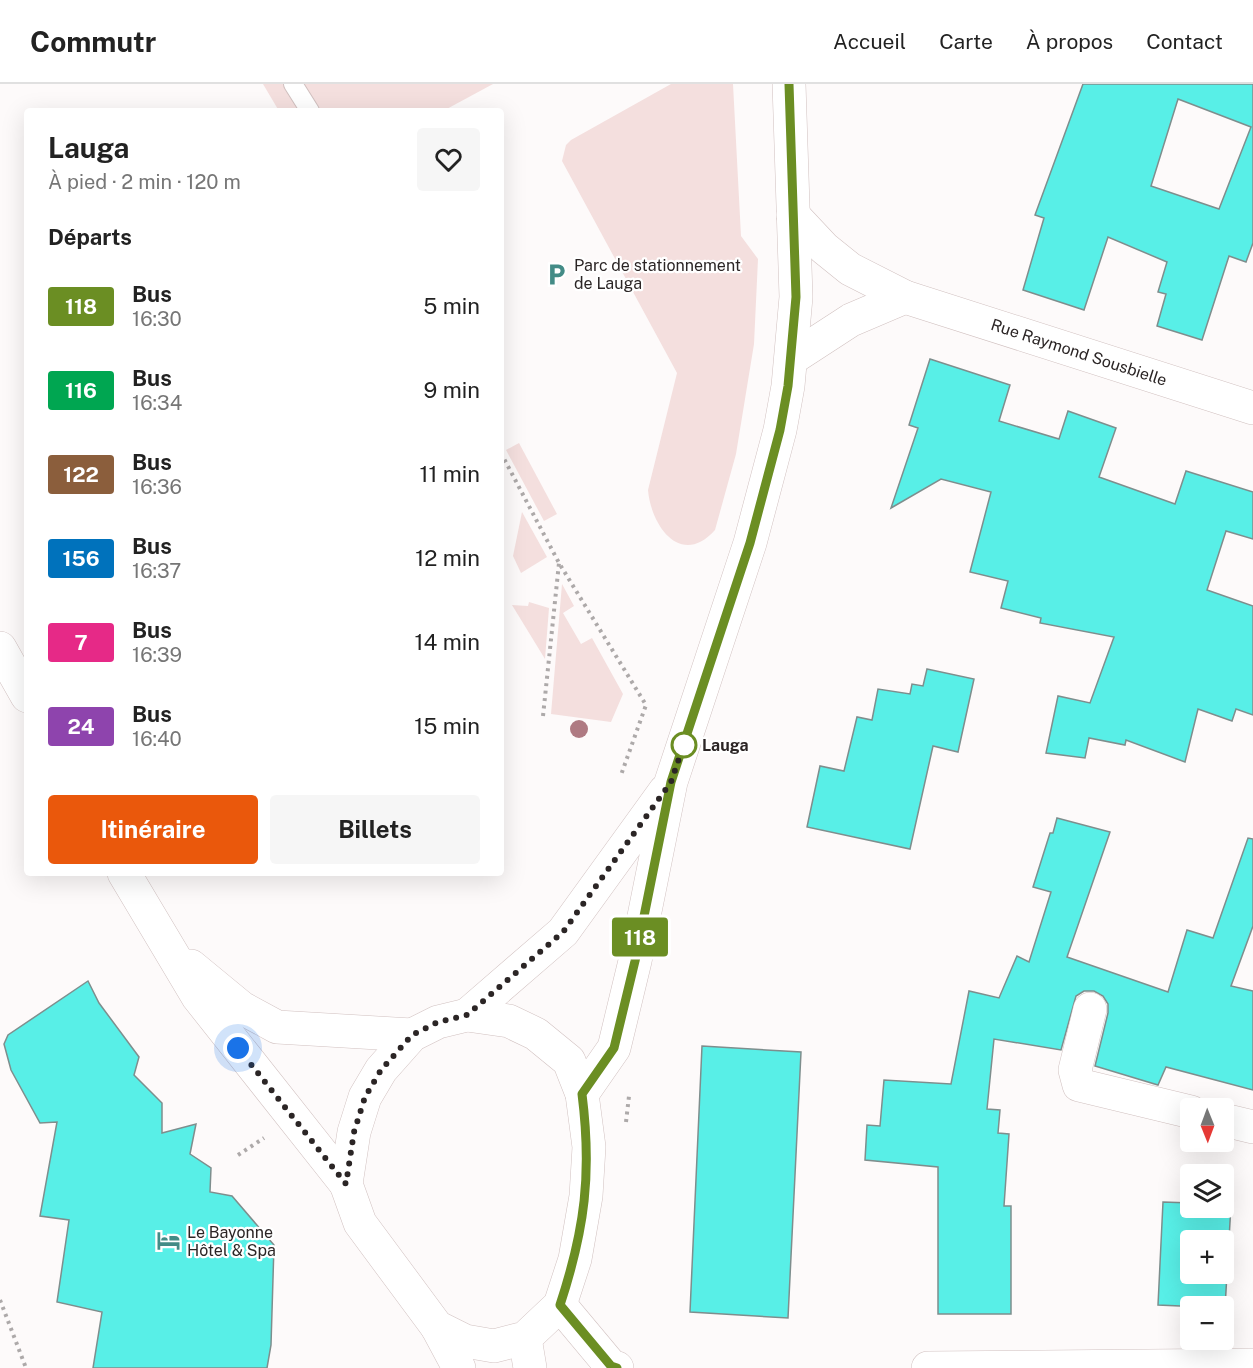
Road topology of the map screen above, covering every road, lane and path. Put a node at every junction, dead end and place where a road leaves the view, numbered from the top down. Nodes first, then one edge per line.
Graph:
1 (293, 84) edge
2 (789, 84) edge
3 (308, 108) edge
4 (793, 215) junction
5 (905, 297) junction
6 (791, 358) junction
7 (1251, 402) edge
8 (504, 459) edge
9 (559, 563) junction
10 (0, 648) edge
11 (24, 691) edge
12 (543, 716) dead end
13 (621, 775) dead end
14 (671, 782) junction
15 (126, 876) edge
16 (166, 942) junction
17 (1090, 1009) dead end
18 (467, 1015) junction
19 (412, 1035) junction
20 (582, 1094) junction
21 (1180, 1109) edge
22 (1234, 1122) edge
23 (1253, 1127) edge
24 (265, 1138) dead end
25 (238, 1155) dead end
26 (346, 1184) junction
27 (0, 1300) edge
28 (560, 1305) junction
29 (437, 1327) junction
30 (528, 1353) edge
31 (1253, 1365) edge
32 (27, 1368) edge
33 (459, 1368) edge
34 (617, 1368) edge
35 (928, 1368) edge

1 - 3 lane
2 - 4 street
4 - 5 street, Rue Raymond Sousbielle
4 - 6 street
5 - 6 street
5 - 7 street, Rue Raymond Sousbielle
6 - 14 street
8 - 9 path
9 - 12 path
9 - 13 path
10 - 11 street
14 - 18 street
14 - 20 street
15 - 16 street
16 - 19 street
16 - 26 street
17 - 21 street
18 - 19 street
18 - 20 street
19 - 26 street
20 - 28 street
22 - 23 street
24 - 25 path
26 - 29 street
27 - 32 path
28 - 30 street
28 - 34 street
29 - 30 street
29 - 33 street
31 - 35 street

